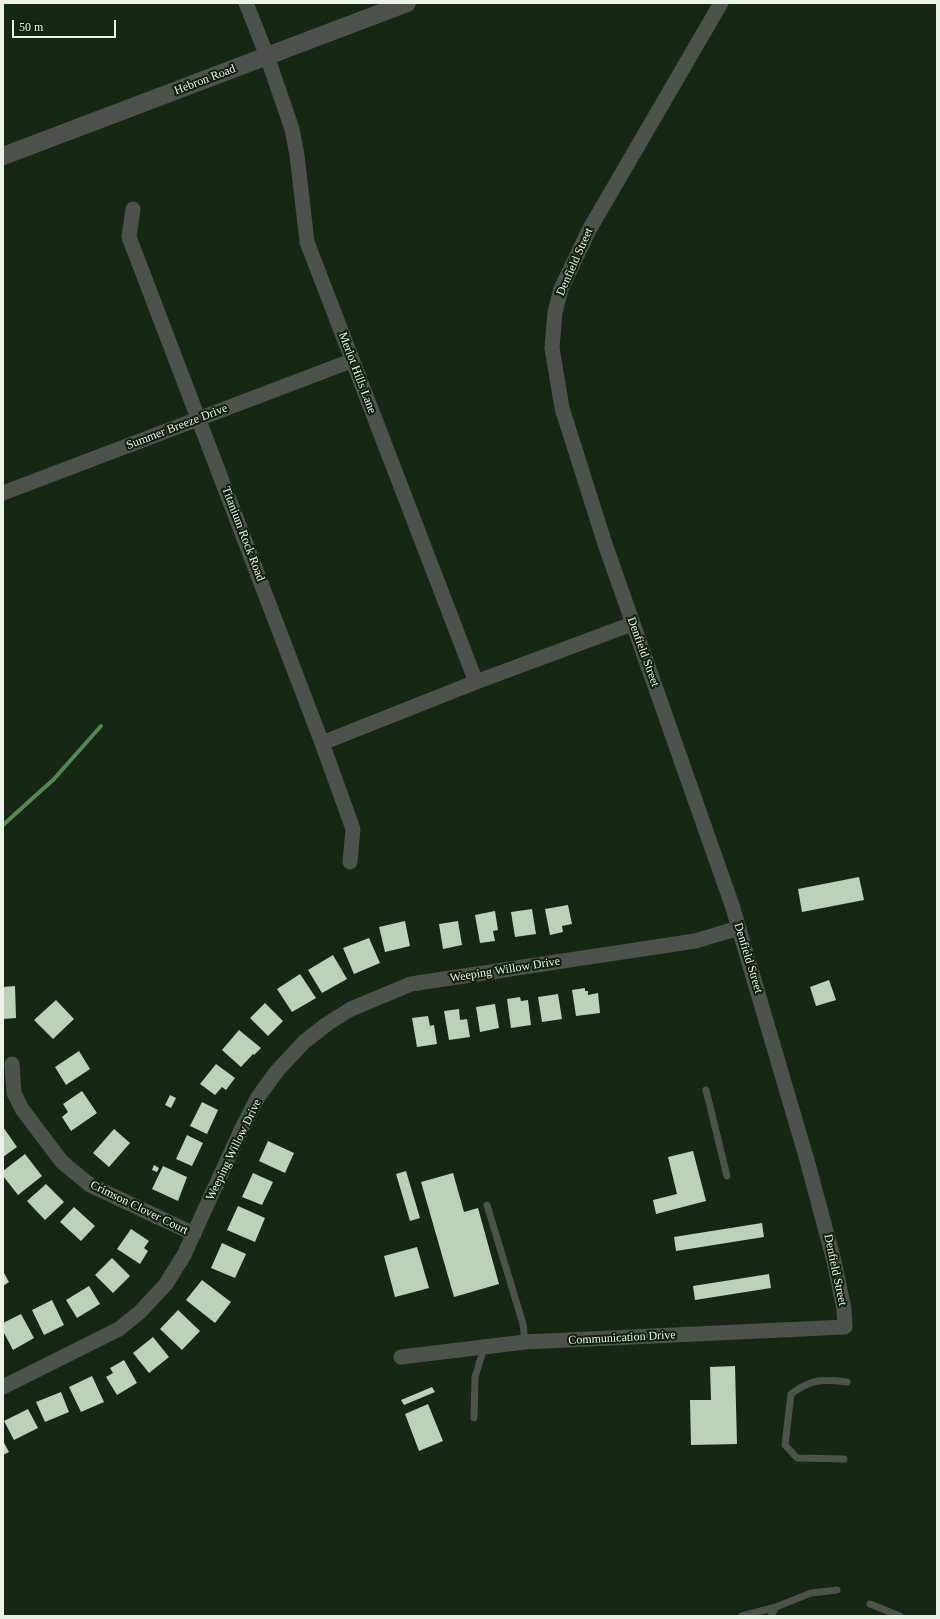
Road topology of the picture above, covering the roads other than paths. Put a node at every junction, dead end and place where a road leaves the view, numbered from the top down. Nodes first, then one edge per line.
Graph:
1 (246, 3) edge
2 (407, 3) edge
3 (720, 3) edge
4 (267, 56) junction
5 (3, 156) edge
6 (132, 208) dead end
7 (352, 361) junction
8 (199, 419) junction
9 (3, 492) edge
10 (632, 624) junction
11 (476, 682) junction
12 (322, 743) junction
13 (350, 862) dead end
14 (739, 928) junction
15 (12, 1064) dead end
16 (706, 1090) dead end
17 (727, 1176) dead end
18 (487, 1205) dead end
19 (194, 1234) junction
20 (845, 1327) joint
21 (525, 1342) junction
22 (484, 1348) junction
23 (401, 1357) dead end
24 (847, 1382) dead end
25 (4, 1385) edge
26 (474, 1418) dead end
27 (844, 1459) dead end
28 (837, 1590) dead end
29 (870, 1604) dead end
30 (776, 1607) junction
31 (742, 1616) edge
32 (771, 1616) edge
33 (900, 1616) edge

1 - 4 street, Merlot Hills Lane
2 - 4 street, Hebron Road
3 - 10 street, Denfield Street
4 - 5 street, Hebron Road
4 - 7 street, Merlot Hills Lane
6 - 8 street, Titanium Rock Road
7 - 8 street, Summer Breeze Drive
7 - 11 street, Merlot Hills Lane
8 - 9 street, Summer Breeze Drive
8 - 12 street, Titanium Rock Road
10 - 11 street
10 - 14 street, Denfield Street
11 - 12 street
12 - 13 street, Titanium Rock Road
14 - 19 street, Weeping Willow Drive
14 - 20 street, Denfield Street
15 - 19 street, Crimson Clover Court
16 - 17 lane
18 - 21 lane
19 - 25 street, Weeping Willow Drive
20 - 21 street, Communication Drive
21 - 22 street, Communication Drive
22 - 23 street, Communication Drive
22 - 26 lane
24 - 27 lane
28 - 30 lane
29 - 33 lane
30 - 31 lane
30 - 32 lane

